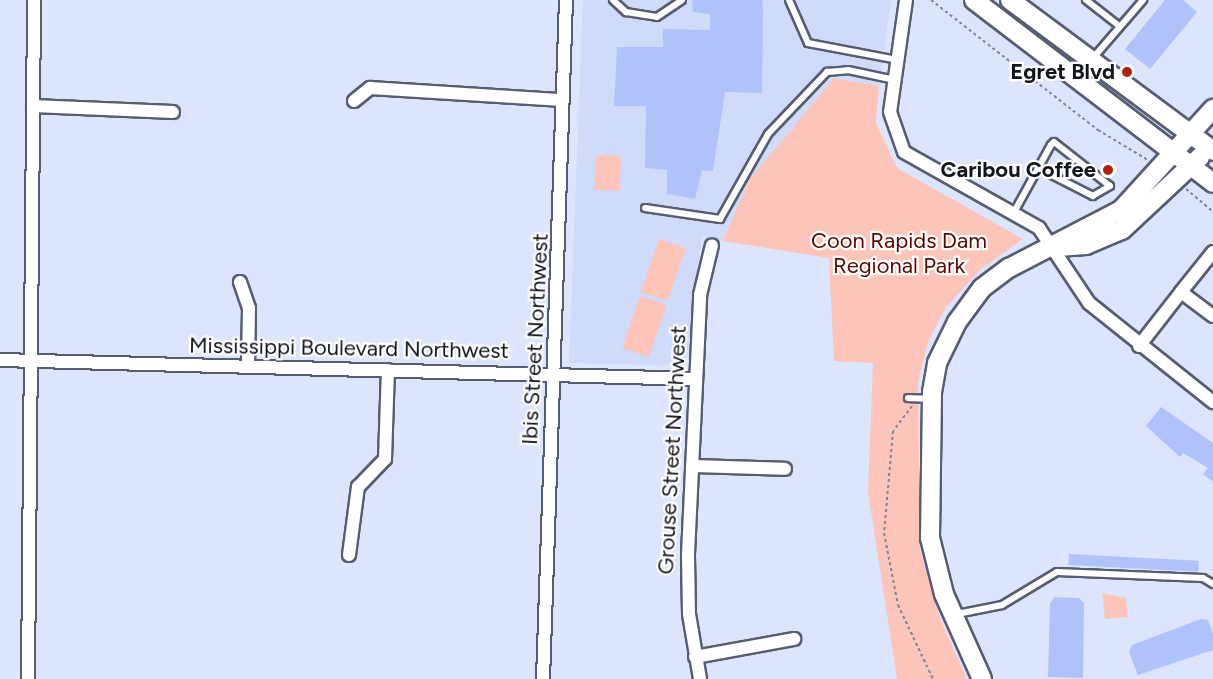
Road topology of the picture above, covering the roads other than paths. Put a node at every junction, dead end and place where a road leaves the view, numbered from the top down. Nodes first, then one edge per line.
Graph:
1 (34, 0) edge
2 (566, 0) edge
3 (613, 0) edge
4 (682, 0) edge
5 (789, 0) edge
6 (906, 0) edge
7 (974, 0) edge
8 (1086, 0) edge
9 (1143, 0) edge
10 (1020, 3) edge
11 (1118, 25) junction
12 (898, 61) junction
13 (1091, 61) junction
14 (895, 80) junction
15 (563, 100) junction
16 (354, 101) dead end
17 (33, 106) junction
18 (1213, 109) edge
19 (173, 112) dead end
20 (1192, 135) junction
21 (1212, 147) edge
22 (1174, 154) junction
23 (1191, 166) junction
24 (1038, 168) junction
25 (1213, 183) edge
26 (645, 207) dead end
27 (1013, 214) junction
28 (712, 245) dead end
29 (1053, 247) junction
30 (1213, 252) edge
31 (240, 282) dead end
32 (1181, 292) junction
33 (1213, 316) edge
34 (1139, 346) junction
35 (0, 360) edge
36 (31, 361) junction
37 (248, 367) junction
38 (388, 370) junction
39 (556, 374) junction
40 (696, 379) junction
41 (908, 398) dead end
42 (932, 399) junction
43 (1213, 402) edge
44 (692, 466) junction
45 (785, 469) dead end
46 (349, 555) dead end
47 (1213, 584) edge
48 (953, 616) junction
49 (794, 639) dead end
50 (695, 657) junction
51 (28, 679) edge
52 (543, 679) edge
53 (700, 679) edge
54 (982, 679) edge

1 - 17 street
2 - 15 street, Ibis Street Northwest
3 - 4 lane
5 - 12 lane
6 - 12 street
7 - 22 street
8 - 11 lane
9 - 11 lane
10 - 13 street
11 - 13 lane
12 - 14 street
13 - 20 street
14 - 26 lane
14 - 27 street
15 - 16 street
15 - 39 street, Ibis Street Northwest
17 - 19 street
17 - 36 street
18 - 20 street
20 - 21 street
20 - 22 street
21 - 23 street
22 - 23 street
22 - 29 street
23 - 25 street
23 - 29 street
24 - 24 lane
24 - 27 lane
27 - 29 street
28 - 40 street, Grouse Street Northwest
29 - 34 street
29 - 42 street
30 - 32 street
31 - 37 street
32 - 33 street
32 - 34 street
34 - 43 street
35 - 36 street, Mississippi Boulevard Northwest
36 - 37 street, Mississippi Boulevard Northwest
36 - 51 street
37 - 38 street, Mississippi Boulevard Northwest
38 - 39 street, Mississippi Boulevard Northwest
38 - 46 street
39 - 40 street, Mississippi Boulevard Northwest
39 - 52 street, Ibis Street Northwest
40 - 44 street, Grouse Street Northwest
41 - 42 lane
42 - 48 street
44 - 45 street
44 - 50 street, Grouse Street Northwest
47 - 48 lane
48 - 54 street
49 - 50 street
50 - 53 street, Grouse Street Northwest

